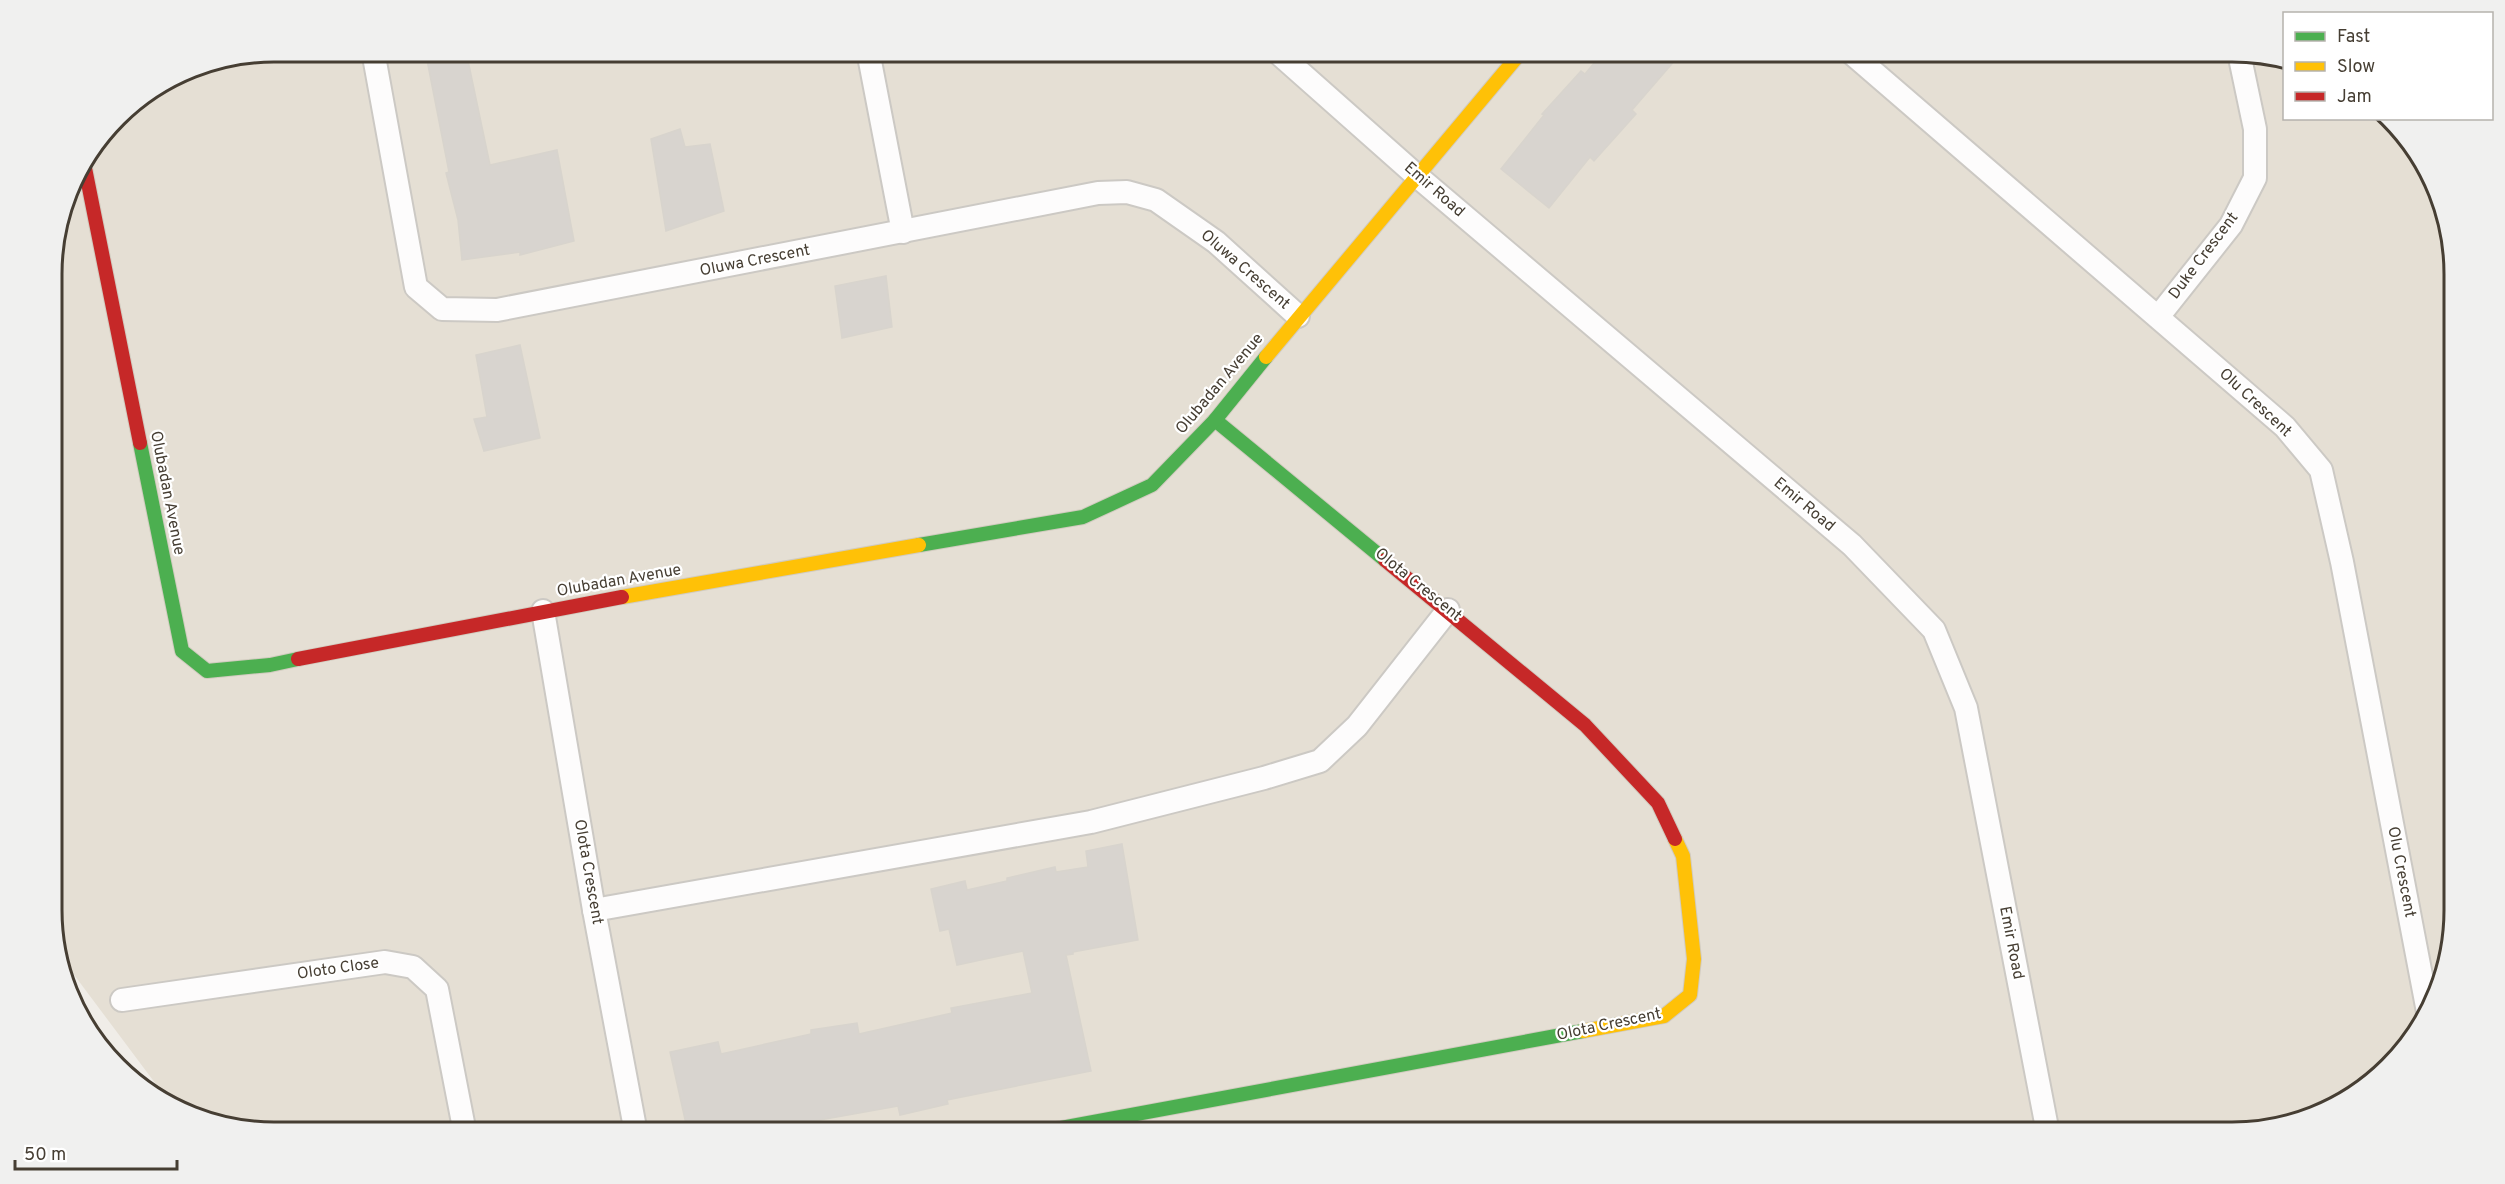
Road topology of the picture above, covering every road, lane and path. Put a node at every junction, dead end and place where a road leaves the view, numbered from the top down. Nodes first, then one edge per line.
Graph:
1 (374, 62) edge
2 (870, 62) edge
3 (1288, 62) edge
4 (1513, 62) edge
5 (1862, 62) edge
6 (2241, 62) edge
7 (86, 174) edge
8 (1417, 176) junction
9 (903, 232) junction
10 (1298, 316) junction
11 (2158, 317) junction
12 (1215, 420) junction
13 (1448, 610) junction
14 (543, 611) junction
15 (594, 910) junction
16 (2425, 997) edge
17 (122, 1000) dead end
18 (461, 1122) edge
19 (634, 1122) edge
20 (1093, 1122) edge
21 (2046, 1122) edge

1 - 9 street, Oluwa Crescent
2 - 9 street
3 - 8 street, Emir Road
4 - 8 street, Olubadan Avenue
5 - 11 street, Olu Crescent
6 - 11 street, Duke Crescent
7 - 14 street, Olubadan Avenue
8 - 10 street, Olubadan Avenue
8 - 21 street, Emir Road
9 - 10 street, Oluwa Crescent
10 - 12 street, Olubadan Avenue
11 - 16 street, Olu Crescent
12 - 13 street, Olota Crescent
12 - 14 street, Olubadan Avenue
13 - 15 street
13 - 20 street, Olota Crescent
14 - 15 street, Olota Crescent
15 - 19 street, Olota Crescent
17 - 18 street, Oloto Close

